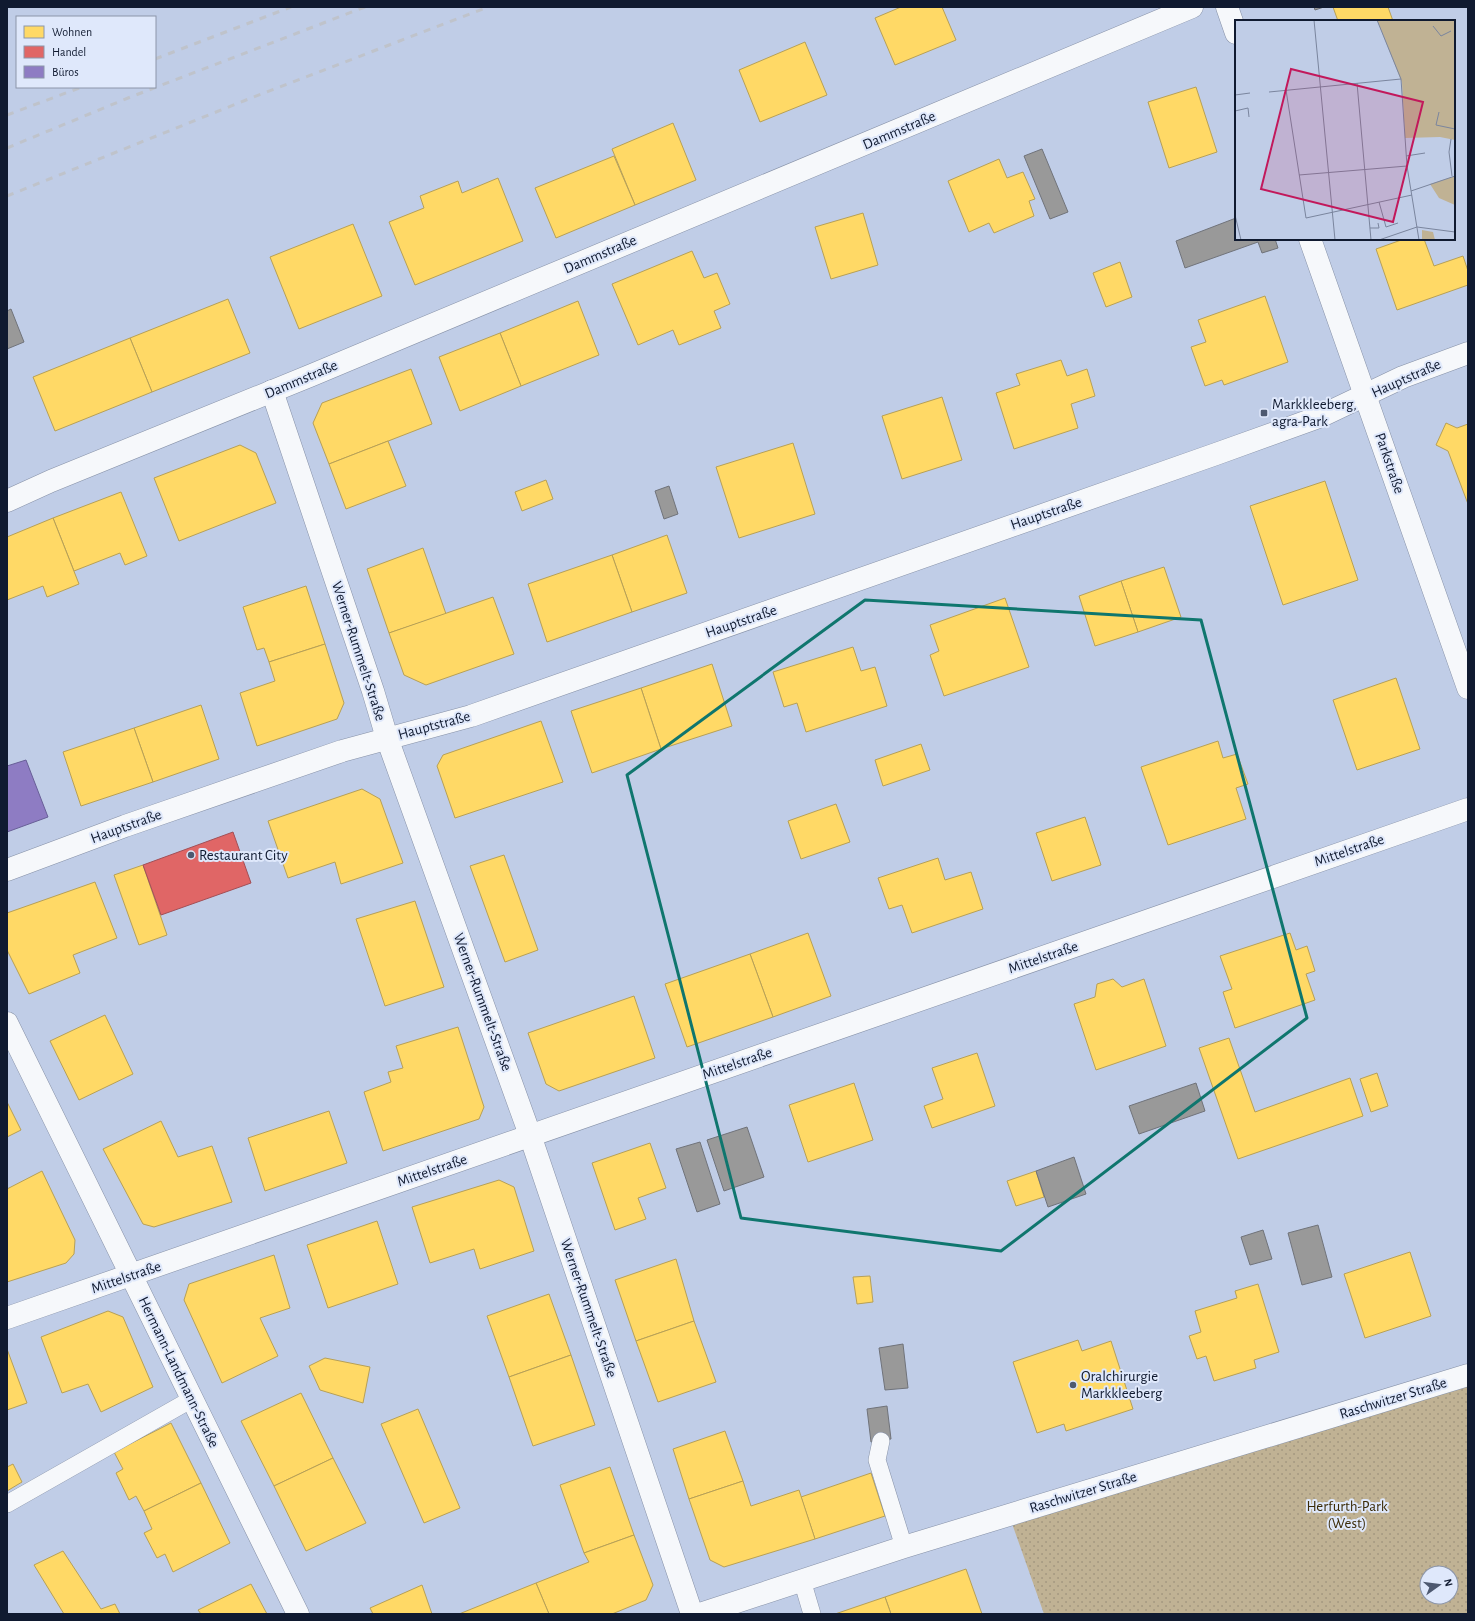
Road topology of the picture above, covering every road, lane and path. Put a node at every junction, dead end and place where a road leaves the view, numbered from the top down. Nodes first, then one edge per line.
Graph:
1 (1192, 7) edge
2 (1227, 7) edge
3 (1235, 30) edge
4 (1310, 240) edge
5 (1468, 353) edge
6 (272, 391) junction
7 (1366, 396) junction
8 (7, 501) edge
9 (1468, 688) edge
10 (387, 738) junction
11 (1468, 809) edge
12 (7, 870) edge
13 (7, 1023) edge
14 (530, 1135) junction
15 (131, 1274) junction
16 (7, 1318) edge
17 (1468, 1375) edge
18 (192, 1398) junction
19 (881, 1441) dead end
20 (7, 1504) edge
21 (904, 1547) junction
22 (802, 1580) junction
23 (298, 1614) edge
24 (692, 1614) edge
25 (700, 1614) edge
26 (812, 1614) edge

1 - 6 street, Dammstraße
2 - 3 street
4 - 7 street, Parkstraße
5 - 7 street, Hauptstraße
6 - 8 street, Dammstraße
6 - 10 street, Werner-Rummelt-Straße
7 - 9 street, Parkstraße
7 - 10 street, Hauptstraße
10 - 12 street, Hauptstraße
10 - 14 street, Werner-Rummelt-Straße
11 - 14 street, Mittelstraße
13 - 15 street, Hermann-Landmann-Straße
14 - 15 street, Mittelstraße
14 - 24 street, Werner-Rummelt-Straße
15 - 16 street, Mittelstraße
15 - 18 street, Hermann-Landmann-Straße
17 - 21 street, Raschwitzer Straße
18 - 20 lane
18 - 23 street, Hermann-Landmann-Straße
19 - 21 lane
21 - 22 street, Raschwitzer Straße
22 - 25 street, Raschwitzer Straße
22 - 26 lane

